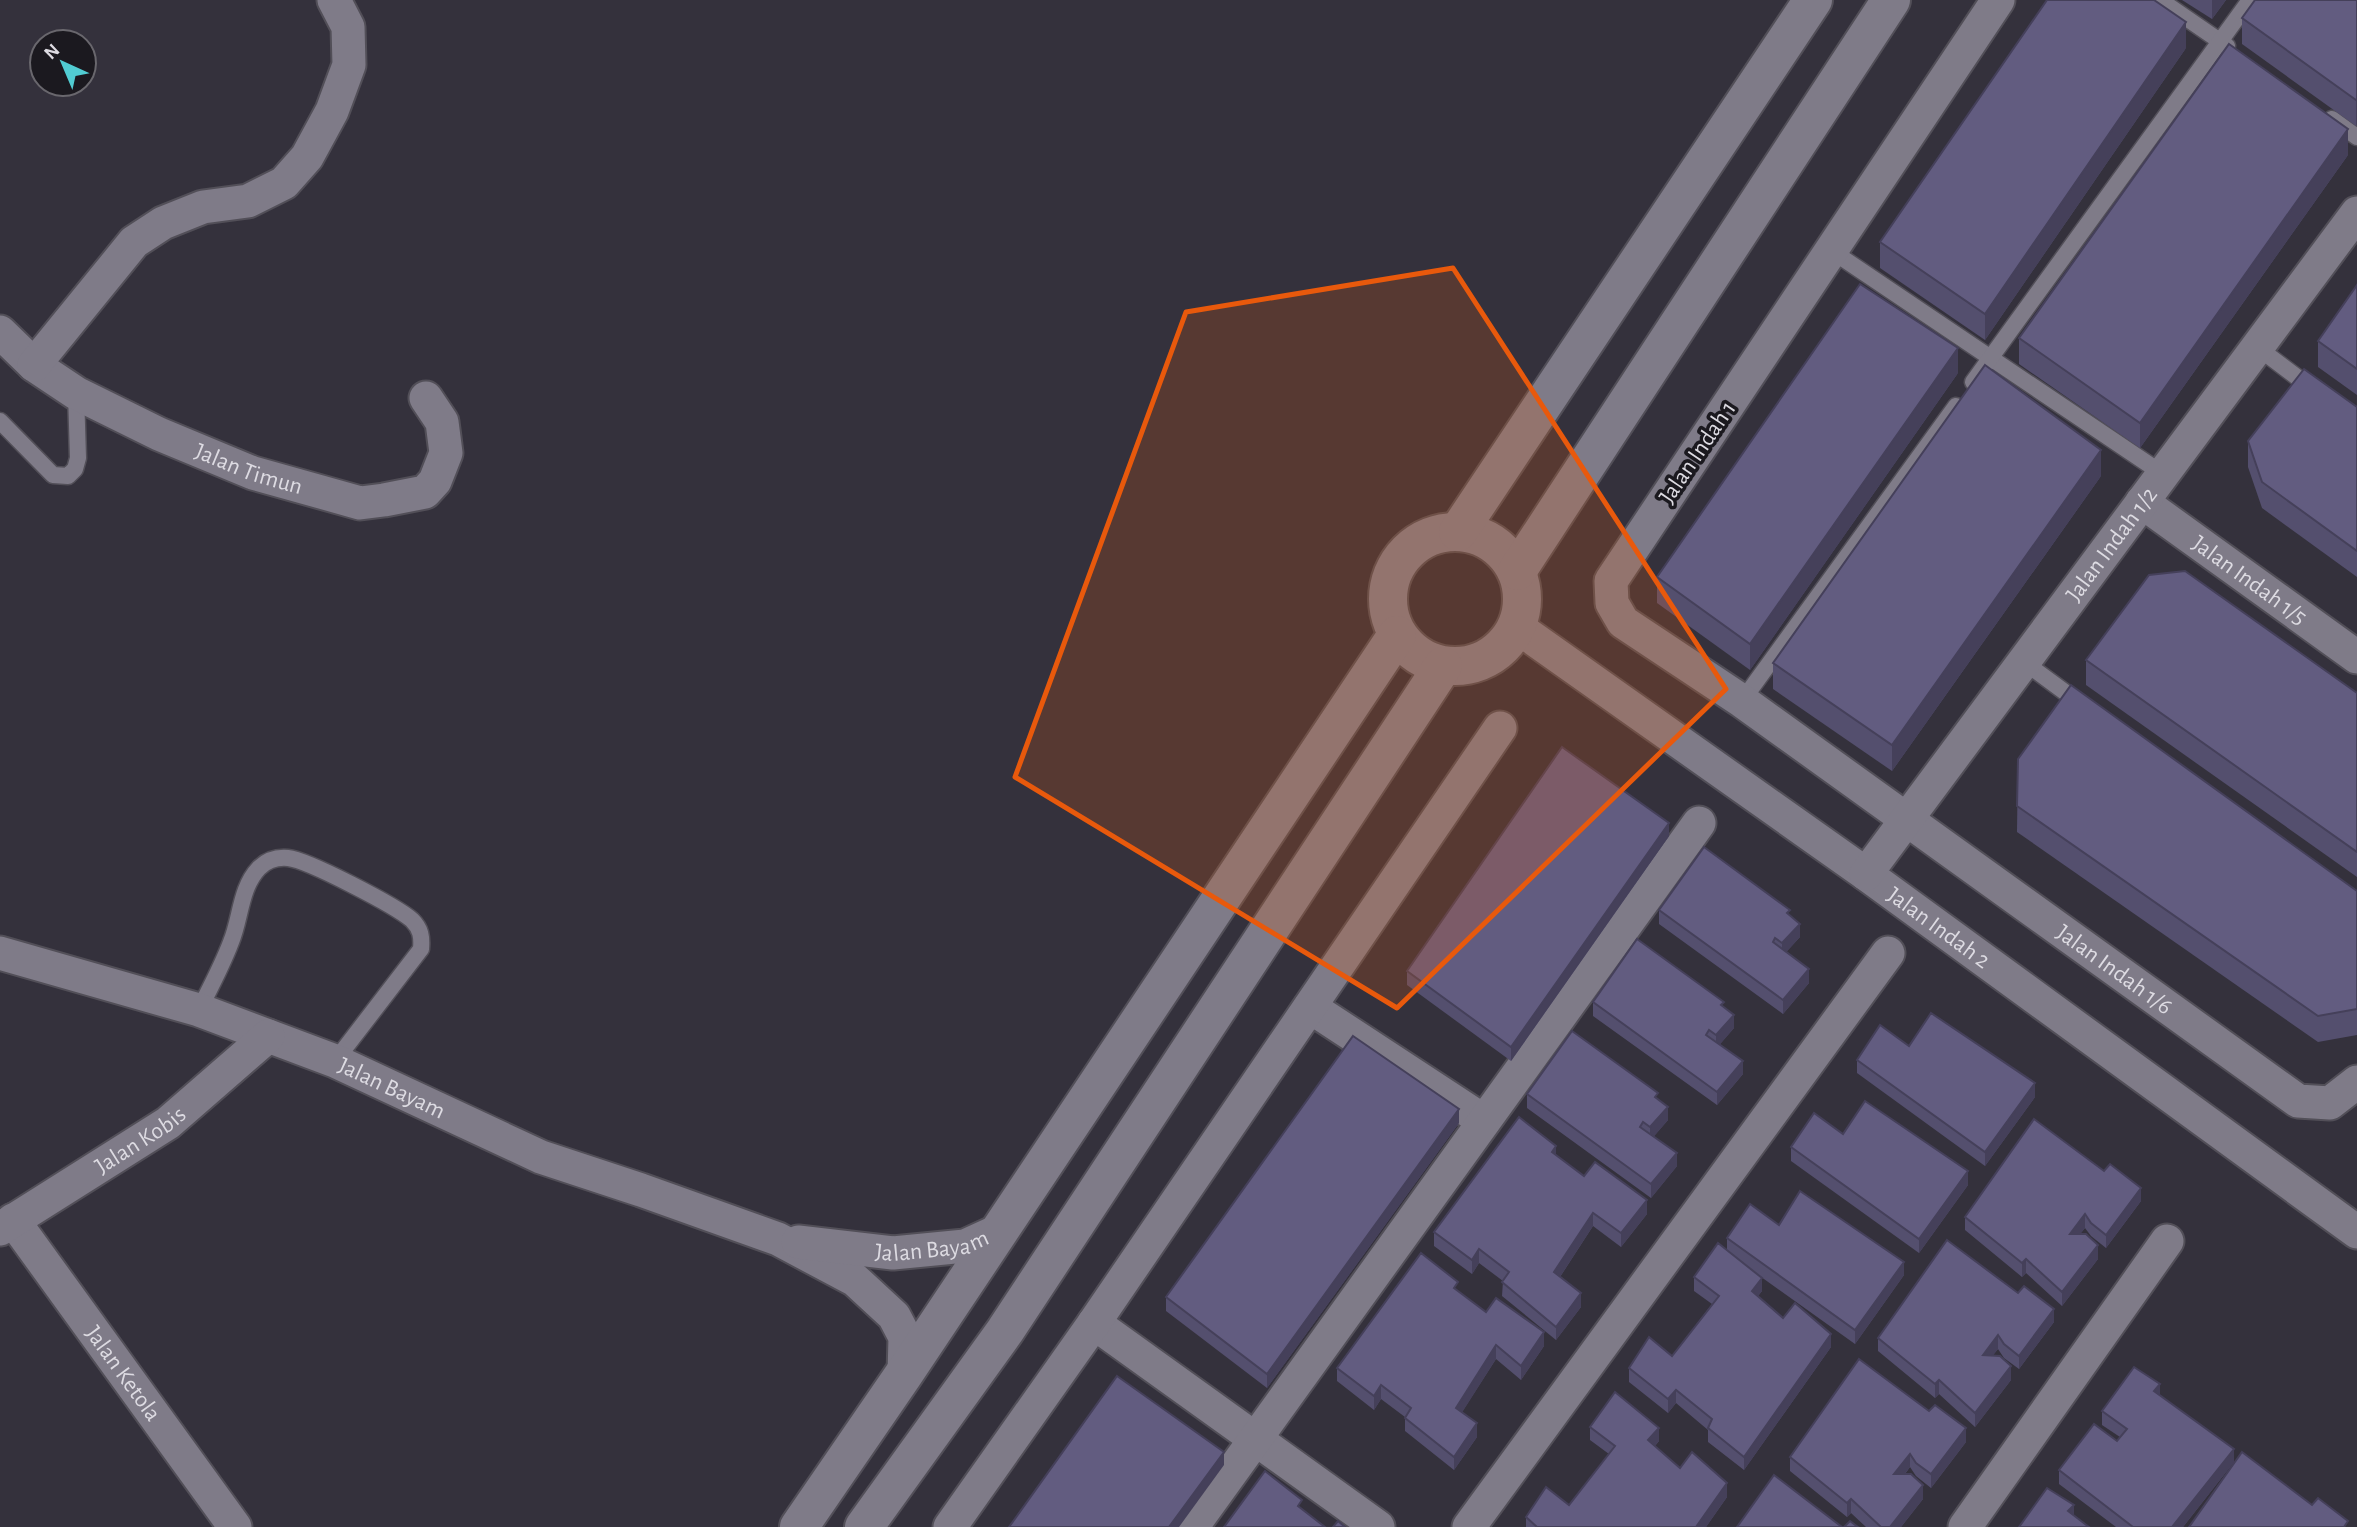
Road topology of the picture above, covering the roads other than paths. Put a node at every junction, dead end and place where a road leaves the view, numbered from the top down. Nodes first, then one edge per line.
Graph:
1 (334, 0) edge
2 (1813, 0) edge
3 (1891, 0) edge
4 (1998, 0) edge
5 (2160, 0) edge
6 (2250, 0) edge
7 (2220, 41) junction
8 (2243, 57) edge
9 (2323, 113) edge
10 (2357, 137) edge
11 (2357, 213) edge
12 (1832, 251) junction
13 (0, 332) edge
14 (2257, 347) junction
15 (1991, 358) junction
16 (34, 365) junction
17 (76, 393) junction
18 (2324, 397) edge
19 (426, 398) dead end
20 (0, 421) edge
21 (2163, 474) junction
22 (2142, 502) junction
23 (1458, 532) junction
24 (1517, 571) junction
25 (1517, 626) junction
26 (1397, 635) junction
27 (2357, 657) edge
28 (2024, 662) junction
29 (1443, 666) junction
30 (1742, 701) junction
31 (2090, 711) edge
32 (1500, 728) dead end
33 (1905, 820) junction
34 (1699, 823) dead end
35 (1866, 874) junction
36 (0, 953) edge
37 (1888, 953) dead end
38 (1310, 1007) junction
39 (199, 1010) junction
40 (268, 1036) junction
41 (335, 1061) junction
42 (2357, 1082) edge
43 (1484, 1121) junction
44 (6, 1225) edge
45 (1000, 1230) junction
46 (2357, 1232) edge
47 (778, 1239) junction
48 (2167, 1241) dead end
49 (1094, 1324) junction
50 (904, 1374) junction
51 (1256, 1439) junction
52 (235, 1527) edge
53 (799, 1527) edge
54 (864, 1527) edge
55 (950, 1527) edge
56 (1192, 1527) edge
57 (1378, 1527) edge
58 (1469, 1527) edge
59 (1965, 1527) edge

1 - 16 street
2 - 23 street
3 - 24 street
4 - 12 street, Jalan Indah 1
5 - 7 lane
6 - 7 lane
7 - 8 lane
7 - 15 lane
9 - 10 lane
11 - 14 street, Jalan Indah 1/2
12 - 15 lane
12 - 30 street, Jalan Indah 1
13 - 16 street, Jalan Timun
14 - 18 lane
14 - 21 street, Jalan Indah 1/2
15 - 21 lane
15 - 30 lane
16 - 17 street, Jalan Timun
17 - 19 street, Jalan Timun
17 - 20 lane
21 - 22 street, Jalan Indah 1/2
22 - 27 street, Jalan Indah 1/5
22 - 28 street, Jalan Indah 1/2
23 - 24 street
23 - 26 street
24 - 25 street
25 - 29 street
25 - 35 street, Jalan Indah 2
26 - 29 street
26 - 45 street
28 - 31 lane
28 - 33 street, Jalan Indah 1/2
29 - 54 street
30 - 33 street, Jalan Indah 1
32 - 38 street
33 - 35 street, Jalan Indah 1/2
33 - 42 street, Jalan Indah 1/6
34 - 43 street
35 - 46 street, Jalan Indah 2
36 - 39 street, Jalan Bayam
37 - 58 street
38 - 43 street
38 - 49 street
39 - 40 street, Jalan Bayam
39 - 41 lane
40 - 41 street, Jalan Bayam
40 - 44 street, Jalan Kobis
41 - 47 street, Jalan Bayam
43 - 51 street
44 - 52 street, Jalan Ketola
45 - 47 street, Jalan Bayam
45 - 50 street
47 - 50 street, Jalan Bayam
48 - 59 street
49 - 51 street
49 - 55 street
50 - 53 street
51 - 56 street
51 - 57 street

